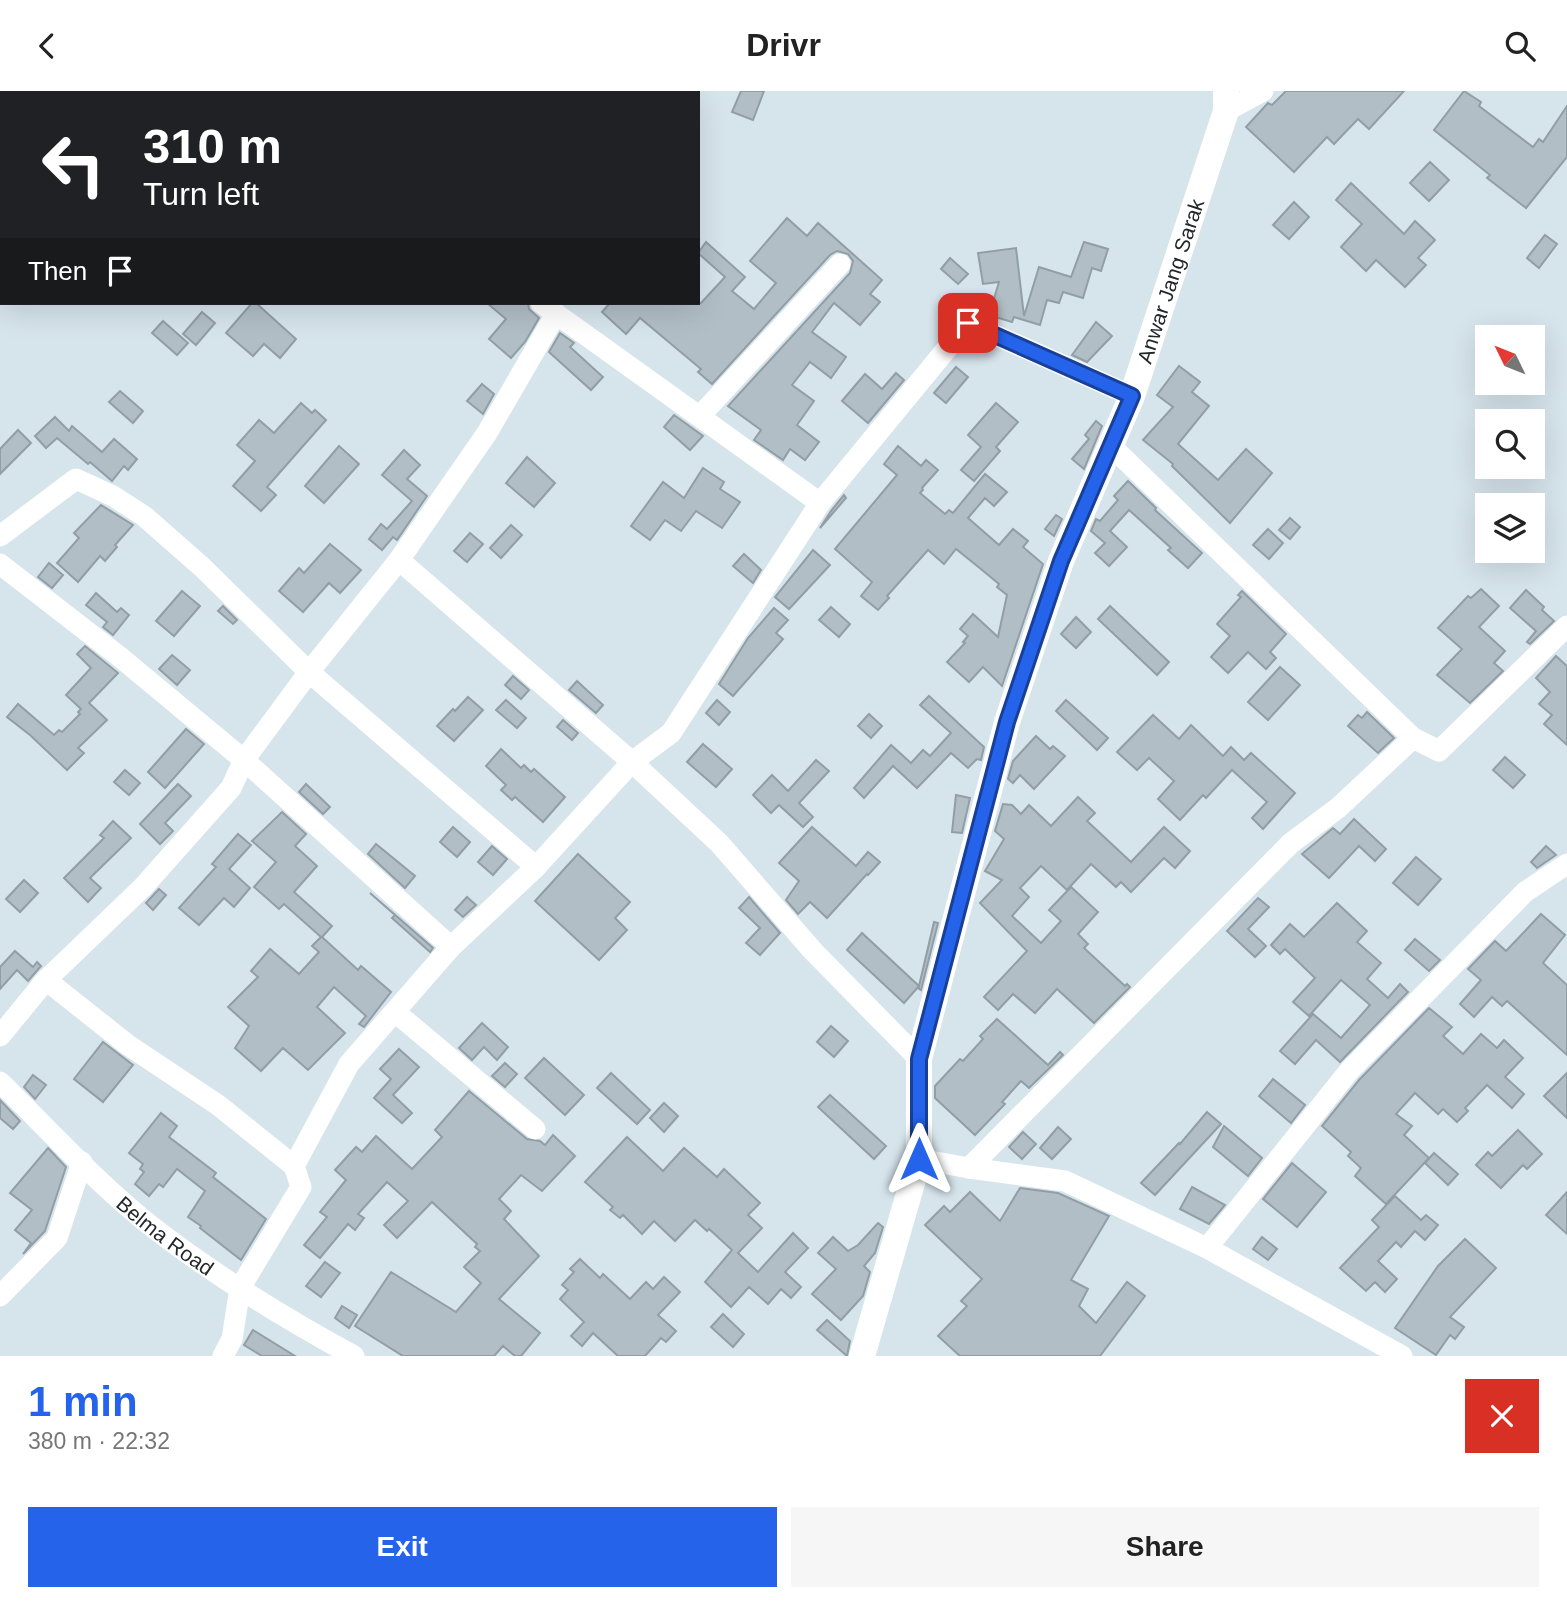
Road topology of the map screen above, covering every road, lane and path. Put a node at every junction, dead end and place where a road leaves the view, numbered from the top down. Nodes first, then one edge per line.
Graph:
1 (1263, 91) edge
2 (1226, 101) edge
3 (840, 264) dead end
4 (548, 309) edge
5 (1132, 396) junction
6 (700, 416) junction
7 (1111, 446) junction
8 (820, 503) junction
9 (0, 536) edge
10 (399, 560) junction
11 (0, 564) edge
12 (1567, 626) edge
13 (309, 672) junction
14 (1413, 738) junction
15 (244, 760) junction
16 (632, 762) junction
17 (1567, 864) edge
18 (536, 867) junction
19 (451, 947) junction
20 (46, 980) junction
21 (395, 1012) junction
22 (0, 1036) edge
23 (919, 1059) junction
24 (0, 1082) edge
25 (535, 1129) dead end
26 (919, 1159) junction
27 (82, 1163) junction
28 (294, 1166) junction
29 (969, 1168) junction
30 (1207, 1248) junction
31 (240, 1289) junction
32 (0, 1296) edge
33 (223, 1356) edge
34 (354, 1356) edge
35 (862, 1356) edge
36 (1402, 1356) edge

1 - 2 street
2 - 5 main road, Anwar Jang Sarak
3 - 6 street
4 - 6 street
4 - 10 street
5 - 7 main road, Anwar Jang Sarak
5 - 8 street
6 - 8 street
7 - 14 street
7 - 23 main road, Anwar Jang Sarak
8 - 16 street
9 - 13 street
10 - 13 street
10 - 16 street
11 - 15 street
12 - 14 street
13 - 15 street
13 - 18 street
14 - 29 street
15 - 19 street
15 - 20 street
16 - 18 street
16 - 23 street
17 - 30 street
18 - 19 street
19 - 21 street
20 - 22 street
20 - 28 street
21 - 25 street
21 - 28 street
23 - 26 main road, Anwar Jang Sarak
24 - 27 street, Belma Road
26 - 29 street
26 - 35 main road, Anwar Jang Sarak
27 - 31 street, Belma Road
27 - 32 street
28 - 31 street
29 - 30 street
30 - 36 street
31 - 33 street
31 - 34 street, Belma Road

